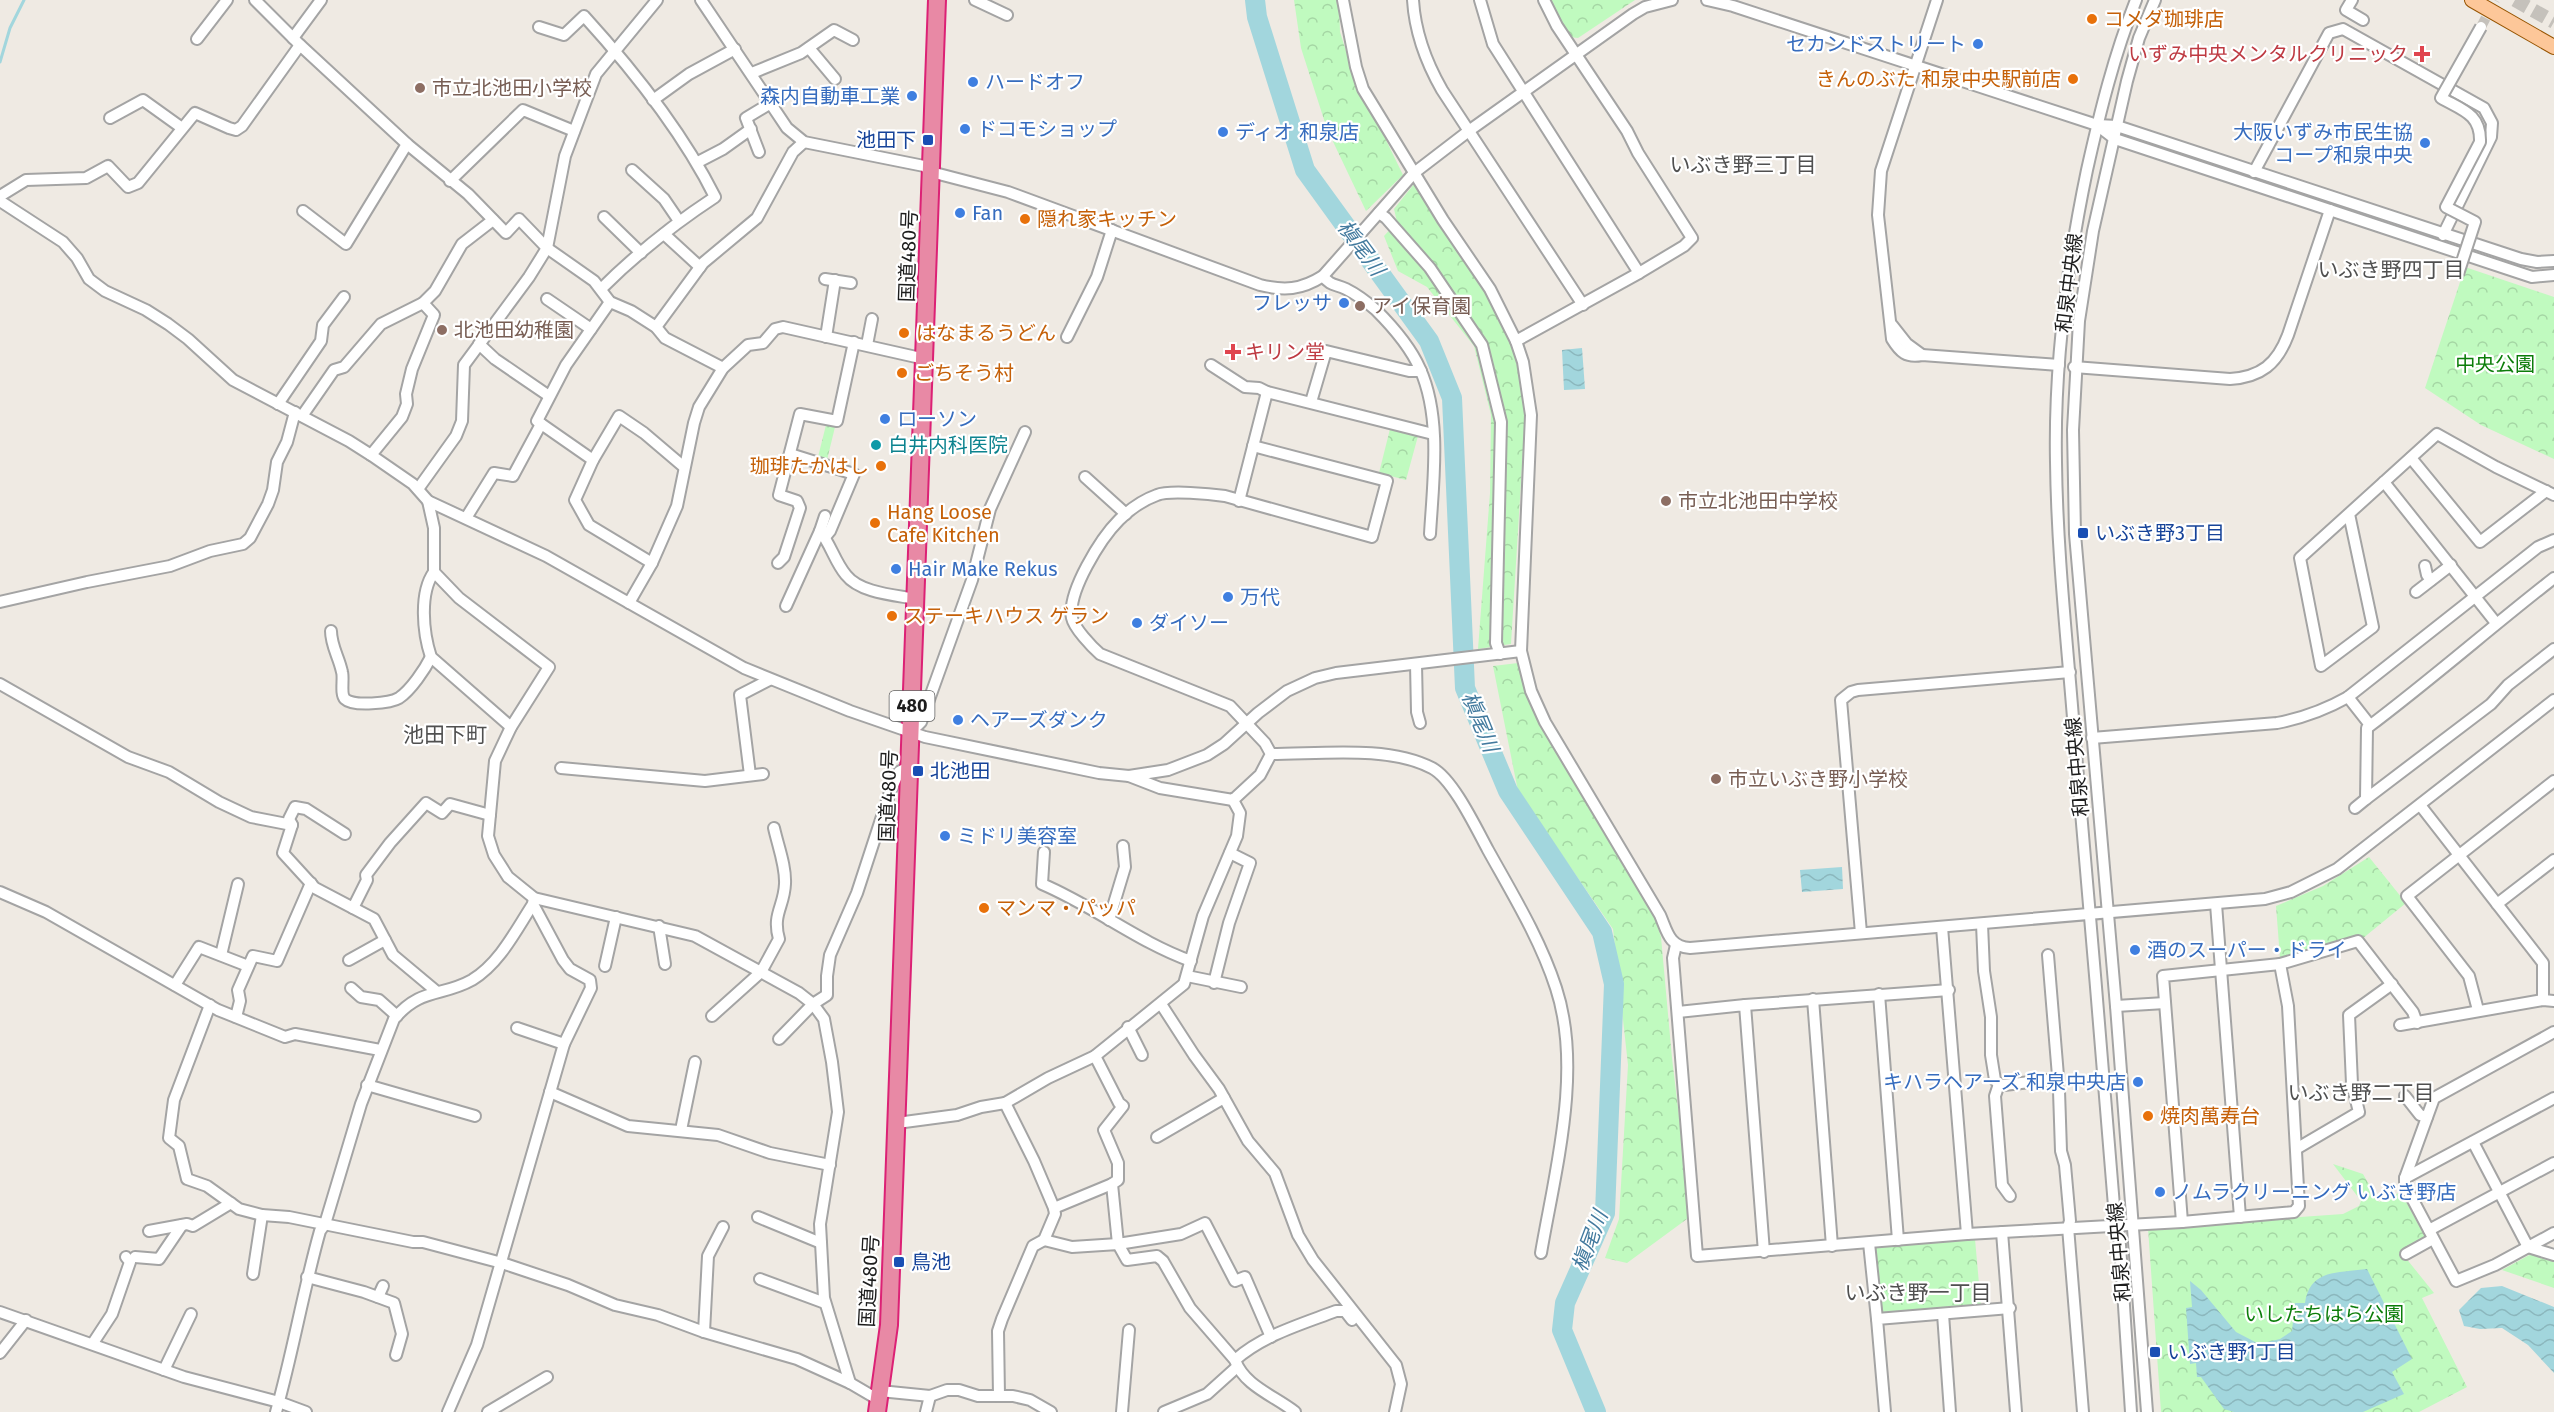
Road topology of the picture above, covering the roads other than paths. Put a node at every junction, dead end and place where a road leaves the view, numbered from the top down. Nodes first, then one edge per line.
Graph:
1 (227, 0) edge
2 (255, 0) edge
3 (321, 0) edge
4 (657, 0) edge
5 (937, 0) edge
6 (975, 0) edge
7 (1342, 0) edge
8 (1413, 0) edge
9 (1480, 0) edge
10 (1544, 0) edge
11 (1672, 0) edge
12 (1707, 0) edge
13 (1937, 0) edge
14 (2136, 0) edge
15 (2155, 0) edge
16 (2352, 0) edge
17 (2472, 0) edge
18 (705, 2) edge
19 (991, 3) edge
20 (1007, 15) dead end
21 (2363, 20) dead end
22 (539, 27) dead end
23 (2481, 27) tunnel mouth
24 (197, 39) dead end
25 (853, 40) dead end
26 (297, 42) junction
27 (2554, 47) edge
28 (809, 48) junction
29 (735, 50) junction
30 (616, 51) junction
31 (1576, 55) junction
32 (1915, 66) junction
33 (752, 73) junction
34 (835, 79) dead end
35 (1525, 92) junction
36 (652, 100) junction
37 (771, 103) junction
38 (110, 118) dead end
39 (2097, 125) junction
40 (2117, 126) junction
41 (182, 128) junction
42 (751, 129) junction
43 (1470, 130) junction
44 (574, 131) junction
45 (2115, 139) junction
46 (804, 142) junction
47 (407, 144) junction
48 (759, 152) dead end
49 (698, 162) junction
50 (632, 170) dead end
51 (932, 172) junction
52 (2254, 172) junction
53 (1414, 173) junction
54 (450, 181) junction
55 (0, 196) edge
56 (0, 201) edge
57 (2330, 210) junction
58 (303, 212) dead end
59 (604, 216) dead end
60 (1376, 216) junction
61 (493, 220) junction
62 (679, 221) junction
63 (1113, 230) junction
64 (664, 234) junction
65 (2443, 235) junction
66 (547, 248) junction
67 (641, 253) junction
68 (2554, 261) edge
69 (700, 267) junction
70 (1326, 272) junction
71 (1639, 273) junction
72 (2458, 274) dead end
73 (2554, 275) edge
74 (851, 283) dead end
75 (601, 289) junction
76 (344, 297) dead end
77 (547, 298) dead end
78 (610, 302) junction
79 (423, 303) junction
80 (1583, 305) junction
81 (872, 319) dead end
82 (656, 327) junction
83 (591, 329) junction
84 (826, 337) junction
85 (1067, 337) dead end
86 (1516, 340) junction
87 (854, 342) junction
88 (479, 344) junction
89 (867, 345) junction
90 (925, 359) junction
91 (1211, 365) dead end
92 (2060, 365) junction
93 (2074, 367) junction
94 (723, 368) junction
95 (1421, 371) junction
96 (1267, 392) junction
97 (549, 396) junction
98 (1311, 402) junction
99 (278, 404) junction
100 (299, 414) junction
101 (541, 424) junction
102 (1025, 432) dead end
103 (1433, 434) junction
104 (1254, 446) junction
105 (790, 454) junction
106 (371, 455) junction
107 (2411, 458) junction
108 (593, 460) junction
109 (684, 467) junction
110 (1085, 477) dead end
111 (2384, 482) junction
112 (418, 489) junction
113 (2550, 493) edge
114 (428, 501) junction
115 (1239, 501) junction
116 (1126, 514) junction
117 (2349, 514) junction
118 (825, 516) dead end
119 (466, 518) junction
120 (823, 534) junction
121 (1430, 534) dead end
122 (2554, 540) edge
123 (652, 563) junction
124 (778, 563) dead end
125 (2425, 566) dead end
126 (2451, 566) junction
127 (434, 572) junction
128 (844, 573) junction
129 (834, 578) dead end
130 (2554, 578) edge
131 (2431, 579) junction
132 (2416, 592) dead end
133 (2476, 597) junction
134 (916, 599) junction
135 (0, 602) edge
136 (628, 603) junction
137 (786, 606) dead end
138 (2496, 623) junction
139 (331, 631) dead end
140 (2554, 649) edge
141 (1521, 651) junction
142 (1498, 654) junction
143 (431, 657) junction
144 (1421, 663) junction
145 (2070, 672) junction
146 (770, 680) junction
147 (0, 684) edge
148 (2348, 697) junction
149 (2554, 700) edge
150 (1415, 718) dead end
151 (1246, 725) junction
152 (2370, 725) junction
153 (511, 728) junction
154 (912, 732) junction
155 (2092, 738) junction
156 (1271, 754) junction
157 (910, 766) junction
158 (561, 768) dead end
159 (763, 774) dead end
160 (750, 775) junction
161 (1129, 776) junction
162 (2554, 781) edge
163 (2366, 799) junction
164 (1233, 800) junction
165 (2420, 805) junction
166 (2355, 808) dead end
167 (490, 815) junction
168 (292, 825) junction
169 (774, 828) dead end
170 (345, 834) dead end
171 (1123, 846) dead end
172 (1044, 852) dead end
173 (1230, 853) junction
174 (2459, 856) junction
175 (2552, 866) edge
176 (311, 883) junction
177 (238, 884) dead end
178 (0, 892) edge
179 (534, 901) junction
180 (2216, 903) junction
181 (2497, 904) junction
182 (353, 908) junction
183 (2091, 912) junction
184 (2107, 912) junction
185 (616, 916) junction
186 (1109, 920) junction
187 (1983, 924) junction
188 (659, 926) junction
189 (1942, 927) junction
190 (1862, 933) junction
191 (386, 940) junction
192 (1676, 945) junction
193 (221, 955) junction
194 (2048, 955) dead end
195 (349, 960) dead end
196 (1191, 961) junction
197 (665, 964) dead end
198 (2280, 964) junction
199 (248, 966) junction
200 (605, 966) dead end
201 (2221, 971) junction
202 (761, 972) junction
203 (1187, 976) junction
204 (1214, 983) junction
205 (2392, 984) junction
206 (176, 985) junction
207 (1241, 987) dead end
208 (351, 988) dead end
209 (1949, 990) junction
210 (436, 991) junction
211 (1879, 994) junction
212 (1813, 999) junction
213 (2549, 1000) edge
214 (2165, 1003) junction
215 (813, 1004) junction
216 (1161, 1004) junction
217 (210, 1005) junction
218 (1745, 1005) junction
219 (2116, 1006) junction
220 (2478, 1010) junction
221 (1678, 1012) junction
222 (397, 1016) junction
223 (712, 1016) dead end
224 (236, 1017) junction
225 (2417, 1023) junction
226 (2400, 1026) dead end
227 (1128, 1027) junction
228 (517, 1029) dead end
229 (2554, 1032) edge
230 (779, 1039) dead end
231 (564, 1044) junction
232 (380, 1050) junction
233 (1143, 1055) dead end
234 (1095, 1056) junction
235 (695, 1062) dead end
236 (2055, 1083) junction
237 (1999, 1084) junction
238 (367, 1085) junction
239 (550, 1092) junction
240 (2405, 1096) dead end
241 (1224, 1098) junction
242 (2554, 1098) edge
243 (1005, 1103) junction
244 (475, 1116) dead end
245 (2427, 1117) junction
246 (897, 1123) junction
247 (681, 1130) junction
248 (1157, 1137) dead end
249 (2473, 1142) junction
250 (2296, 1149) junction
251 (2554, 1163) edge
252 (830, 1165) junction
253 (2405, 1178) junction
254 (1112, 1184) junction
255 (2499, 1192) junction
256 (2010, 1196) dead end
257 (231, 1203) junction
258 (1054, 1208) junction
259 (262, 1215) junction
260 (758, 1217) dead end
261 (2240, 1217) junction
262 (2182, 1222) junction
263 (325, 1224) junction
264 (2134, 1224) junction
265 (182, 1225) junction
266 (2117, 1225) junction
267 (723, 1227) dead end
268 (2068, 1227) junction
269 (149, 1231) dead end
270 (2002, 1232) junction
271 (2554, 1233) edge
272 (1967, 1234) junction
273 (2431, 1235) junction
274 (1159, 1237) junction
275 (1044, 1240) junction
276 (1898, 1240) junction
277 (821, 1243) junction
278 (1869, 1243) junction
279 (1118, 1244) junction
280 (1832, 1246) junction
281 (2528, 1247) junction
282 (1764, 1252) junction
283 (1541, 1253) dead end
284 (2406, 1254) dead end
285 (2554, 1255) edge
286 (1161, 1259) junction
287 (502, 1263) junction
288 (253, 1274) dead end
289 (307, 1276) junction
290 (760, 1280) dead end
291 (383, 1286) dead end
292 (378, 1298) junction
293 (825, 1303) junction
294 (2010, 1308) junction
295 (0, 1312) edge
296 (1943, 1314) junction
297 (1877, 1319) junction
298 (26, 1320) junction
299 (191, 1321) dead end
300 (1129, 1330) dead end
301 (704, 1332) junction
302 (1371, 1333) junction
303 (1271, 1337) junction
304 (93, 1344) junction
305 (0, 1353) edge
306 (396, 1355) dead end
307 (1236, 1364) junction
308 (164, 1370) junction
309 (547, 1377) dead end
310 (850, 1383) junction
311 (930, 1396) junction
312 (999, 1396) junction
313 (879, 1401) edge
314 (278, 1407) edge
315 (1397, 1410) edge
316 (306, 1412) edge
317 (448, 1412) edge
318 (488, 1412) edge
319 (927, 1412) edge
320 (1051, 1412) edge
321 (1122, 1412) edge
322 (1164, 1412) edge
323 (1295, 1412) edge
324 (1885, 1412) edge
325 (1950, 1412) edge
326 (2016, 1412) edge
327 (2083, 1412) edge
328 (2131, 1412) edge
329 (2147, 1412) edge

1 - 24 street
2 - 26 street
3 - 26 street
4 - 30 street
5 - 51 highway, 国道480号 / 480
6 - 19 street
7 - 53 street
8 - 43 street
9 - 35 street
10 - 31 street
11 - 31 street
12 - 32 street
13 - 32 street
14 - 39 street, 和泉中央線
15 - 40 street, 和泉中央線
16 - 21 street
17 - 27 main road
18 - 29 street
19 - 20 street
22 - 30 street
23 - 72 street, bridge
25 - 28 street
26 - 41 street
26 - 47 street
28 - 33 street
28 - 34 street
29 - 33 street
29 - 36 street
30 - 36 street
30 - 44 street
31 - 35 street
31 - 71 street
32 - 39 street
32 - 92 street
33 - 37 street
35 - 43 street
35 - 71 street
36 - 49 street
37 - 42 street
37 - 46 street
38 - 41 street
39 - 40 street
39 - 45 street
39 - 92 street, 和泉中央線
40 - 45 street, 和泉中央線
40 - 52 street
41 - 55 street
42 - 48 street
42 - 49 street
43 - 53 street
43 - 80 street
44 - 54 street
44 - 66 street
45 - 57 street
45 - 93 street, 和泉中央線
46 - 51 street
46 - 69 street
47 - 54 street
47 - 58 street
49 - 62 street
50 - 62 street
51 - 63 street
51 - 90 highway, 国道480号 / 480
52 - 65 street
52 - 65 street
53 - 60 street
53 - 86 street
54 - 61 street
56 - 99 street
57 - 73 street
57 - 93 street
59 - 67 street
60 - 70 street
60 - 142 street
61 - 66 street
61 - 79 street
62 - 64 street
63 - 70 street
63 - 85 street
64 - 67 street
64 - 69 street
65 - 68 street
66 - 75 street
66 - 88 street
67 - 75 street
69 - 82 street
70 - 95 street
71 - 80 street
74 - 84 street
75 - 78 street
76 - 99 street
77 - 83 street
78 - 82 street
78 - 83 street
79 - 100 street
79 - 106 street
80 - 86 street
81 - 89 street
82 - 94 street
83 - 97 street
84 - 87 street
84 - 94 street
86 - 141 street
87 - 89 street
87 - 105 street
88 - 97 street
88 - 112 street
89 - 90 street
90 - 134 highway, 国道480号 / 480
91 - 96 street
92 - 145 street, 和泉中央線
93 - 155 street, 和泉中央線
94 - 109 street
95 - 98 street
95 - 103 street
96 - 98 street
96 - 104 street
97 - 101 street
98 - 103 street
99 - 100 street
100 - 106 street
100 - 135 street
101 - 108 street
101 - 119 street
102 - 154 street
103 - 121 street
104 - 115 street
104 - 115 street
105 - 120 street
105 - 124 street
106 - 112 street
107 - 111 street
107 - 113 street
107 - 113 street
108 - 109 street
108 - 123 street
109 - 123 street
110 - 116 street
111 - 117 street
111 - 126 street
112 - 114 street
114 - 119 street
114 - 127 street
115 - 116 street
116 - 151 street
117 - 117 street
118 - 120 street
119 - 136 street
120 - 128 street
120 - 137 street
122 - 133 street
123 - 136 street
125 - 131 street
126 - 131 street
126 - 133 street
127 - 143 street
127 - 153 street
128 - 129 street
128 - 134 street
130 - 138 street
131 - 132 street
133 - 138 street
133 - 148 street
134 - 154 highway, 国道480号 / 480
136 - 146 street
138 - 152 street
139 - 143 street
140 - 163 street
141 - 142 street
141 - 192 street
142 - 144 street
143 - 153 street
144 - 150 street
144 - 151 street
145 - 183 street, 和泉中央線
145 - 190 street
146 - 154 street
146 - 160 street
147 - 168 street
148 - 152 street
148 - 155 street
149 - 165 street
151 - 156 street
151 - 161 street
152 - 163 street
153 - 167 street
154 - 157 highway, 国道480号 / 480
154 - 161 street
155 - 184 street, 和泉中央線
156 - 164 street
156 - 283 street
157 - 215 street
157 - 246 highway, 国道480号 / 480
158 - 160 street
159 - 160 street
161 - 164 street
162 - 174 street
163 - 166 street
164 - 173 street
165 - 174 street
165 - 180 street
167 - 179 street
167 - 182 street
168 - 170 street
168 - 176 street
169 - 202 street
171 - 186 street
172 - 186 street
173 - 196 street
173 - 204 street
174 - 181 street
174 - 220 street
175 - 181 street
176 - 182 street
176 - 199 street
177 - 193 street
178 - 206 street
179 - 185 street
179 - 210 street
179 - 231 street
180 - 184 street
180 - 201 street
181 - 213 street
182 - 191 street
183 - 184 street
183 - 187 street
183 - 266 street, 和泉中央線
184 - 219 street, 和泉中央線
185 - 188 street
185 - 200 street
186 - 196 street
187 - 189 street
187 - 237 street
188 - 197 street
188 - 202 street
189 - 190 street
189 - 209 street
190 - 192 street
191 - 195 street
191 - 210 street
192 - 221 street
193 - 199 street
193 - 206 street
194 - 236 street
196 - 203 street
198 - 201 street
198 - 205 street
198 - 250 street
199 - 224 street
201 - 214 street
201 - 261 street
202 - 215 street
202 - 223 street
203 - 204 street
203 - 216 street
204 - 207 street
205 - 225 street
205 - 250 street
206 - 217 street
208 - 222 street
209 - 211 street
209 - 272 street
210 - 222 street
211 - 212 street
211 - 276 street
212 - 218 street
212 - 280 street
213 - 220 street
214 - 219 street
214 - 262 street
215 - 230 street
215 - 252 street
216 - 227 street
216 - 241 street
217 - 224 street
217 - 257 street
218 - 221 street
218 - 282 street
219 - 264 street, 和泉中央線
220 - 225 street
221 - 282 street
222 - 232 street
224 - 232 street
225 - 226 street
227 - 233 street
227 - 234 street
228 - 231 street
229 - 245 street
231 - 239 street
232 - 238 street
234 - 243 street
234 - 254 street
235 - 247 street
236 - 237 street
236 - 268 street
237 - 256 street
238 - 244 street
238 - 263 street
239 - 247 street
239 - 287 street
240 - 245 street
241 - 248 street
241 - 302 street
242 - 249 street
243 - 246 street
243 - 258 street
245 - 253 street
246 - 313 highway, 国道480号 / 480
247 - 252 street
249 - 253 street
249 - 255 street
250 - 261 street
251 - 255 street
252 - 277 street
253 - 273 street
254 - 258 street
254 - 279 street
255 - 273 street
255 - 281 street
257 - 259 street
257 - 265 street
258 - 275 street
259 - 263 street
259 - 288 street
260 - 277 street
261 - 262 street
262 - 264 street
263 - 287 street
263 - 289 street
264 - 266 street
264 - 329 street, 和泉中央線
265 - 269 street
265 - 304 street
266 - 268 street
266 - 328 street, 和泉中央線
267 - 301 street
268 - 270 street
268 - 327 street
270 - 272 street
270 - 294 street
271 - 281 street
272 - 276 street
273 - 281 street
273 - 284 street
274 - 279 street
274 - 286 street
274 - 303 street
275 - 279 street
275 - 312 street
276 - 278 street
277 - 293 street
278 - 280 street
278 - 297 street
279 - 286 street
280 - 282 street
281 - 285 street
286 - 307 street
287 - 301 street
287 - 317 street
289 - 292 street
289 - 314 street
290 - 293 street
291 - 292 street
292 - 306 street
293 - 310 street
294 - 296 street
294 - 326 street
295 - 298 street
296 - 297 street
296 - 325 street
297 - 324 street
298 - 304 street
298 - 305 street
299 - 308 street
300 - 321 street
301 - 310 street
302 - 303 street
302 - 315 street
303 - 307 street
304 - 308 street
307 - 322 street
307 - 323 street
308 - 314 street
309 - 318 street
310 - 313 street
311 - 312 street
311 - 313 street
311 - 319 street
312 - 320 street
314 - 316 street

